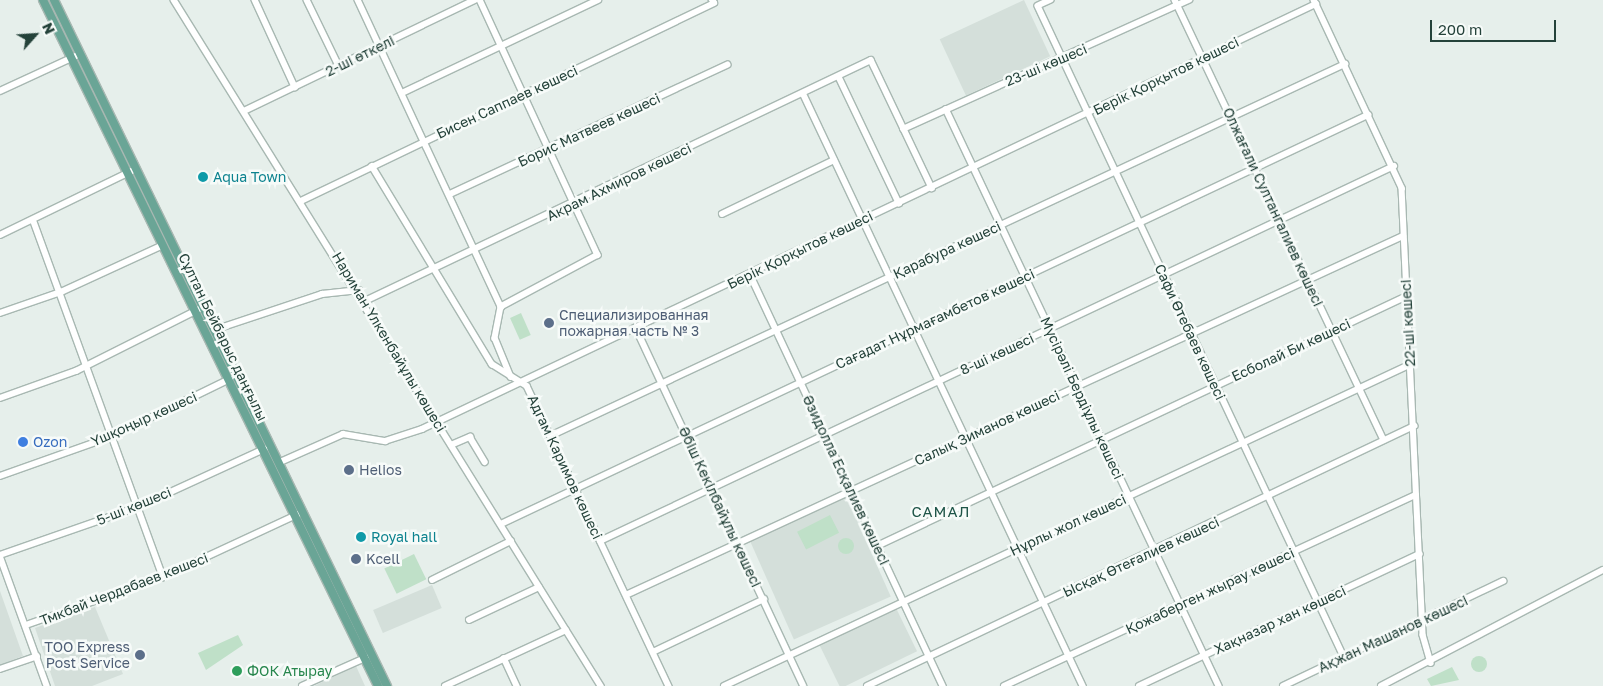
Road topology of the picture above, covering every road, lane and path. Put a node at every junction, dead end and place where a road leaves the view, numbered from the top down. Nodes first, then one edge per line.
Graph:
1 (43, 0) edge
2 (54, 0) edge
3 (174, 0) edge
4 (254, 0) edge
5 (307, 0) edge
6 (358, 0) edge
7 (475, 0) edge
8 (480, 0) edge
9 (598, 0) edge
10 (1051, 0) edge
11 (1189, 0) edge
12 (713, 2) edge
13 (1315, 2) edge
14 (1176, 3) edge
15 (380, 46) junction
16 (501, 46) junction
17 (80, 54) junction
18 (72, 58) junction
19 (1062, 58) junction
20 (1203, 59) junction
21 (1345, 64) junction
22 (339, 66) junction
23 (727, 66) dead end
24 (839, 77) junction
25 (295, 87) junction
26 (0, 91) edge
27 (402, 93) junction
28 (524, 94) junction
29 (803, 94) junction
30 (946, 109) junction
31 (244, 111) junction
32 (1088, 114) junction
33 (1368, 115) junction
34 (1231, 117) junction
35 (903, 129) junction
36 (425, 141) junction
37 (550, 149) junction
38 (834, 160) junction
39 (372, 166) junction
40 (1394, 166) junction
41 (973, 168) junction
42 (136, 169) junction
43 (1255, 169) junction
44 (1115, 172) junction
45 (128, 174) junction
46 (932, 188) junction
47 (450, 194) junction
48 (300, 201) junction
49 (576, 203) junction
50 (899, 204) junction
51 (722, 214) dead end
52 (863, 220) junction
53 (1280, 221) junction
54 (34, 222) junction
55 (1139, 223) junction
56 (1000, 225) junction
57 (0, 235) edge
58 (1403, 236) junction
59 (164, 245) junction
60 (476, 250) junction
61 (434, 266) junction
62 (750, 274) junction
63 (1164, 276) junction
64 (1025, 277) junction
65 (888, 278) junction
66 (1308, 280) junction
67 (358, 290) junction
68 (61, 292) junction
69 (1407, 296) junction
70 (365, 301) junction
71 (203, 307) junction
72 (501, 307) junction
73 (195, 312) junction
74 (0, 313) edge
75 (636, 328) junction
76 (913, 329) junction
77 (1050, 329) junction
78 (214, 330) junction
79 (776, 330) junction
80 (1332, 331) junction
81 (1191, 334) junction
82 (1411, 364) junction
83 (86, 366) junction
84 (511, 377) junction
85 (230, 379) junction
86 (800, 382) junction
87 (938, 382) junction
88 (521, 383) junction
89 (662, 384) junction
90 (1077, 386) junction
91 (1216, 386) junction
92 (1358, 388) junction
93 (0, 398) edge
94 (438, 421) junction
95 (1414, 426) junction
96 (825, 435) junction
97 (113, 436) junction
98 (550, 436) junction
99 (687, 436) junction
100 (965, 438) junction
101 (1102, 439) junction
102 (1384, 440) junction
103 (1243, 443) junction
104 (452, 445) junction
105 (264, 449) junction
106 (485, 462) dead end
107 (278, 463) junction
108 (0, 476) edge
109 (574, 488) junction
110 (712, 488) junction
111 (851, 491) junction
112 (990, 492) junction
113 (1416, 495) junction
114 (1129, 496) junction
115 (1268, 497) junction
116 (138, 507) junction
117 (300, 514) junction
118 (502, 524) junction
119 (600, 541) junction
120 (511, 542) junction
121 (738, 543) junction
122 (877, 546) junction
123 (1017, 548) junction
124 (1155, 550) junction
125 (1294, 552) junction
126 (1420, 554) junction
127 (0, 556) edge
128 (1603, 570) edge
129 (163, 577) junction
130 (432, 580) dead end
131 (1503, 581) dead end
132 (539, 587) junction
133 (626, 595) junction
134 (764, 599) junction
135 (903, 602) junction
136 (1318, 602) junction
137 (1043, 603) junction
138 (1181, 604) junction
139 (1426, 619) junction
140 (469, 620) dead end
141 (26, 626) junction
142 (566, 630) junction
143 (653, 652) junction
144 (790, 655) junction
145 (1205, 655) junction
146 (37, 656) junction
147 (368, 656) junction
148 (1068, 656) junction
149 (929, 657) junction
150 (1344, 657) junction
151 (504, 658) junction
152 (1431, 663) junction
153 (0, 669) edge
154 (47, 686) edge
155 (302, 686) edge
156 (378, 686) edge
157 (387, 686) edge
158 (445, 686) edge
159 (517, 686) edge
160 (601, 686) edge
161 (669, 686) edge
162 (724, 686) edge
163 (804, 686) edge
164 (867, 686) edge
165 (943, 686) edge
166 (1004, 686) edge
167 (1083, 686) edge
168 (1139, 686) edge
169 (1219, 686) edge
170 (1283, 686) edge
171 (1381, 686) edge

1 - 18 main road, Сұлтан Бейбарыс даңғылы
2 - 17 main road, Сұлтан Бейбарыс даңғылы
3 - 31 street, Нариман Үлкенбайұлы көшесі
4 - 25 street
5 - 22 street
6 - 15 street
7 - 15 street, 2-ші өткелі
8 - 16 street
9 - 16 street
10 - 19 street, Сафи Өтебаев көшесі
11 - 14 street, 23-шi көшесi
12 - 28 street, Бисен Саппаев көшесі
13 - 20 street, Берік Қорқытов көшесі
13 - 21 street, 22-ші көшесі
14 - 19 street, 23-шi көшесi
14 - 20 street, Олжағали Султангалиев көшесі
15 - 22 street, 2-ші өткелі
15 - 27 street
16 - 27 street
16 - 28 street
17 - 18 street
17 - 42 main road, Сұлтан Бейбарыс даңғылы
18 - 26 street
18 - 45 main road, Сұлтан Бейбарыс даңғылы
19 - 30 street, 23-шi көшесi
19 - 32 street, Сафи Өтебаев көшесі
20 - 32 street, Берік Қорқытов көшесі
20 - 34 street, Олжағали Султангалиев көшесі
21 - 33 street, 22-ші көшесі
21 - 34 street, Қарабура көшесі
22 - 25 street, 2-ші өткелі
23 - 37 street, Борис Матвеев көшесі
24 - 29 street, Акрам Ахмиров көшесі
24 - 35 street, Акрам Ахмиров көшесі
24 - 50 street
25 - 31 street, 2-ші өткелі
27 - 36 street
28 - 36 street, Бисен Саппаев көшесі
28 - 37 street
29 - 38 street
29 - 49 street, Акрам Ахмиров көшесі
30 - 35 street, 23-шi көшесi
30 - 41 street, Мүсірәлі Бердіұлы көшесі
31 - 48 street, Нариман Үлкенбайұлы көшесі
32 - 41 street, Берік Қорқытов көшесі
32 - 44 street, Сафи Өтебаев көшесі
33 - 40 street, 22-ші көшесі
33 - 43 street, Сағадат Нұрмағамбетов көшесі
34 - 43 street, Олжағали Султангалиев көшесі
34 - 44 street, Қарабура көшесі
35 - 46 street
36 - 39 street, Бисен Саппаев көшесі
36 - 47 street
37 - 47 street, Борис Матвеев көшесі
37 - 49 street
38 - 51 street
38 - 52 street
39 - 48 street, Бисен Саппаев көшесі
39 - 61 street, Адгам Каримов көшесі
40 - 53 street, 8-шi көшесi
40 - 58 street, 22-ші көшесі
41 - 46 street, Берік Қорқытов көшесі
41 - 56 street, Мүсірәлі Бердіұлы көшесі
42 - 45 street
42 - 71 main road, Сұлтан Бейбарыс даңғылы
43 - 53 street, Олжағали Султангалиев көшесі
43 - 55 street, Сағадат Нұрмағамбетов көшесі
44 - 55 street, Сафи Өтебаев көшесі
44 - 56 street, Қарабура көшесі
45 - 54 street
45 - 59 main road, Сұлтан Бейбарыс даңғылы
46 - 50 street, Берік Қорқытов көшесі
47 - 60 street
48 - 67 street, Нариман Үлкенбайұлы көшесі
49 - 60 street, Акрам Ахмиров көшесі
49 - 72 street
50 - 52 street, Берік Қорқытов көшесі
52 - 62 street, Берік Қорқытов көшесі
52 - 65 street
53 - 63 street, 8-шi көшесi
53 - 66 street, Олжағали Султангалиев көшесі
54 - 57 street
54 - 68 street
55 - 63 street, Сафи Өтебаев көшесі
55 - 64 street, Сағадат Нұрмағамбетов көшесі
56 - 64 street, Мүсірәлі Бердіұлы көшесі
56 - 65 street, Қарабура көшесі
58 - 66 street, Салық Зиманов көшесі
58 - 69 street, 22-ші көшесі
59 - 68 street
59 - 73 main road, Сұлтан Бейбарыс даңғылы
60 - 61 street, Акрам Ахмиров көшесі
60 - 72 street
61 - 70 street, Акрам Ахмиров көшесі
61 - 84 street, Адгам Каримов көшесі
62 - 75 street, Берік Қорқытов көшесі
62 - 79 street, Әзидолла Есқалиев көшесі
63 - 77 street, 8-шi көшесi
63 - 81 street, Сафи Өтебаев көшесі
64 - 76 street, Сағадат Нұрмағамбетов көшесі
64 - 77 street, Мүсірәлі Бердіұлы көшесі
65 - 76 street
65 - 79 street, Қарабура көшесі
66 - 80 street, Олжағали Султангалиев көшесі
66 - 81 street, Салық Зиманов көшесі
67 - 70 street, Нариман Үлкенбайұлы көшесі
67 - 78 street
68 - 74 street
68 - 83 street
69 - 80 street, Есболай Би көшесі
69 - 82 street, 22-ші көшесі
70 - 94 street, Нариман Үлкенбайұлы көшесі
71 - 73 street
71 - 78 main road, Сұлтан Бейбарыс даңғылы
72 - 84 street
73 - 83 street
73 - 85 main road, Сұлтан Бейбарыс даңғылы
75 - 88 street, Берік Қорқытов көшесі
75 - 89 street, Әбіш Кекілбайұлы көшесі
76 - 86 street, Сағадат Нұрмағамбетов көшесі
76 - 87 street
77 - 87 street, 8-шi көшесi
77 - 90 street, Мүсірәлі Бердіұлы көшесі
78 - 107 main road, Сұлтан Бейбарыс даңғылы
79 - 86 street, Әзидолла Есқалиев көшесі
79 - 89 street, Қарабура көшесі
80 - 91 street, Есболай Би көшесі
80 - 92 street, Олжағали Султангалиев көшесі
81 - 90 street, Салық Зиманов көшесі
81 - 91 street, Сафи Өтебаев көшесі
82 - 92 street, Нұрлы жол көшесі
82 - 95 street, 22-ші көшесі
83 - 93 street
83 - 97 street
84 - 88 street, Адгам Каримов көшесі
85 - 97 street, Үшқоңыр көшесі
85 - 105 main road, Сұлтан Бейбарыс даңғылы
86 - 96 street, Әзидолла Есқалиев көшесі
86 - 99 street, Сағадат Нұрмағамбетов көшесі
87 - 96 street, 8-шi көшесi
87 - 100 street
88 - 94 street, Берік Қорқытов көшесі
88 - 98 street, Адгам Каримов көшесі
89 - 98 street, Қарабура көшесі
89 - 99 street, Әбіш Кекілбайұлы көшесі
90 - 100 street, Салық Зиманов көшесі
90 - 101 street, Мүсірәлі Бердіұлы көшесі
91 - 101 street, Есболай Би көшесі
91 - 103 street, Сафи Өтебаев көшесі
92 - 102 street, Олжағали Султангалиев көшесі
92 - 103 street, Нұрлы жол көшесі
94 - 104 street, Нариман Үлкенбайұлы көшесі
94 - 107 street, Берік Қорқытов көшесі
95 - 102 street, Ысқақ Өтеғалиев көшесі
95 - 113 street, 22-ші көшесі
96 - 110 street, 8-шi көшесi
96 - 111 street, Әзидолла Есқалиев көшесі
97 - 108 street, Үшқоңыр көшесі
97 - 116 street
98 - 109 street, Адгам Каримов көшесі
99 - 109 street, Сағадат Нұрмағамбетов көшесі
99 - 110 street, Әбіш Кекілбайұлы көшесі
100 - 111 street, Салық Зиманов көшесі
100 - 112 street
101 - 112 street, Есболай Би көшесі
101 - 114 street, Мүсірәлі Бердіұлы көшесі
102 - 115 street, Ысқақ Өтеғалиев көшесі
103 - 114 street, Нұрлы жол көшесі
103 - 115 street, Сафи Өтебаев көшесі
104 - 106 street
104 - 118 street, Нариман Үлкенбайұлы көшесі
105 - 116 street, 5-ші көшесі
105 - 117 main road, Сұлтан Бейбарыс даңғылы
107 - 117 main road, Сұлтан Бейбарыс даңғылы
109 - 118 street, Сағадат Нұрмағамбетов көшесі
109 - 119 street, Адгам Каримов көшесі
110 - 119 street, 8-шi көшесi
110 - 121 street, Әбіш Кекілбайұлы көшесі
111 - 121 street, Салық Зиманов көшесі
111 - 122 street, Әзидолла Есқалиев көшесі
112 - 122 street, Есболай Би көшесі
112 - 123 street
113 - 125 street, Қожаберген жырау көшесі
113 - 126 street, 22-ші көшесі
114 - 123 street, Нұрлы жол көшесі
114 - 124 street, Мүсірәлі Бердіұлы көшесі
115 - 124 street, Ысқақ Өтеғалиев көшесі
115 - 125 street, Сафи Өтебаев көшесі
116 - 127 street, 5-ші көшесі
116 - 129 street
117 - 129 street, Тмкбай Чердабаев көшесі
117 - 147 main road, Сұлтан Бейбарыс даңғылы
118 - 120 street, Нариман Үлкенбайұлы көшесі
119 - 133 street, Адгам Каримов көшесі
120 - 130 street
120 - 132 street, Нариман Үлкенбайұлы көшесі
121 - 133 street, Салық Зиманов көшесі
121 - 134 street, Әбіш Кекілбайұлы көшесі
122 - 135 street, Әзидолла Есқалиев көшесі
123 - 135 street, Нұрлы жол көшесі
123 - 137 street
124 - 137 street, Ысқақ Өтеғалиев көшесі
124 - 138 street, Мүсірәлі Бердіұлы көшесі
125 - 136 street, Сафи Өтебаев көшесі
125 - 138 street, Қожаберген жырау көшесі
126 - 136 street, Хақназар хан көшесі
126 - 139 street, 22-ші көшесі
127 - 141 street
128 - 152 street
129 - 141 street, Тмкбай Чердабаев көшесі
131 - 139 street, Ақжан Машанов көшесі
132 - 140 street
132 - 142 street, Нариман Үлкенбайұлы көшесі
133 - 143 street, Адгам Каримов көшесі
134 - 143 street
134 - 144 street, Әбіш Кекілбайұлы көшесі
135 - 144 street, Нұрлы жол көшесі
135 - 149 street, Әзидолла Есқалиев көшесі
136 - 145 street, Хақназар хан көшесі
136 - 150 street, Сафи Өтебаев көшесі
137 - 148 street
137 - 149 street, Ысқақ Өтеғалиев көшесі
138 - 145 street, Мүсірәлі Бердіұлы көшесі
138 - 148 street, Қожаберген жырау көшесі
139 - 150 street, Ақжан Машанов көшесі
139 - 152 street, 22-ші көшесі
141 - 146 street
142 - 151 street
142 - 160 street, Нариман Үлкенбайұлы көшесі
143 - 161 street, Адгам Каримов көшесі
144 - 162 street, Нұрлы жол көшесі
144 - 163 street, Әбіш Кекілбайұлы көшесі
145 - 168 street, Хақназар хан көшесі
145 - 169 street, Мүсірәлі Бердіұлы көшесі
146 - 153 street
146 - 154 street
147 - 155 street
147 - 156 main road, Сұлтан Бейбарыс даңғылы
147 - 157 main road, Сұлтан Бейбарыс даңғылы
148 - 166 street, Қожаберген жырау көшесі
148 - 167 street
149 - 164 street, Ысқақ Өтеғалиев көшесі
149 - 165 street, Әзидолла Есқалиев көшесі
150 - 170 street, Ақжан Машанов көшесі
151 - 158 street
151 - 159 street
152 - 171 street

